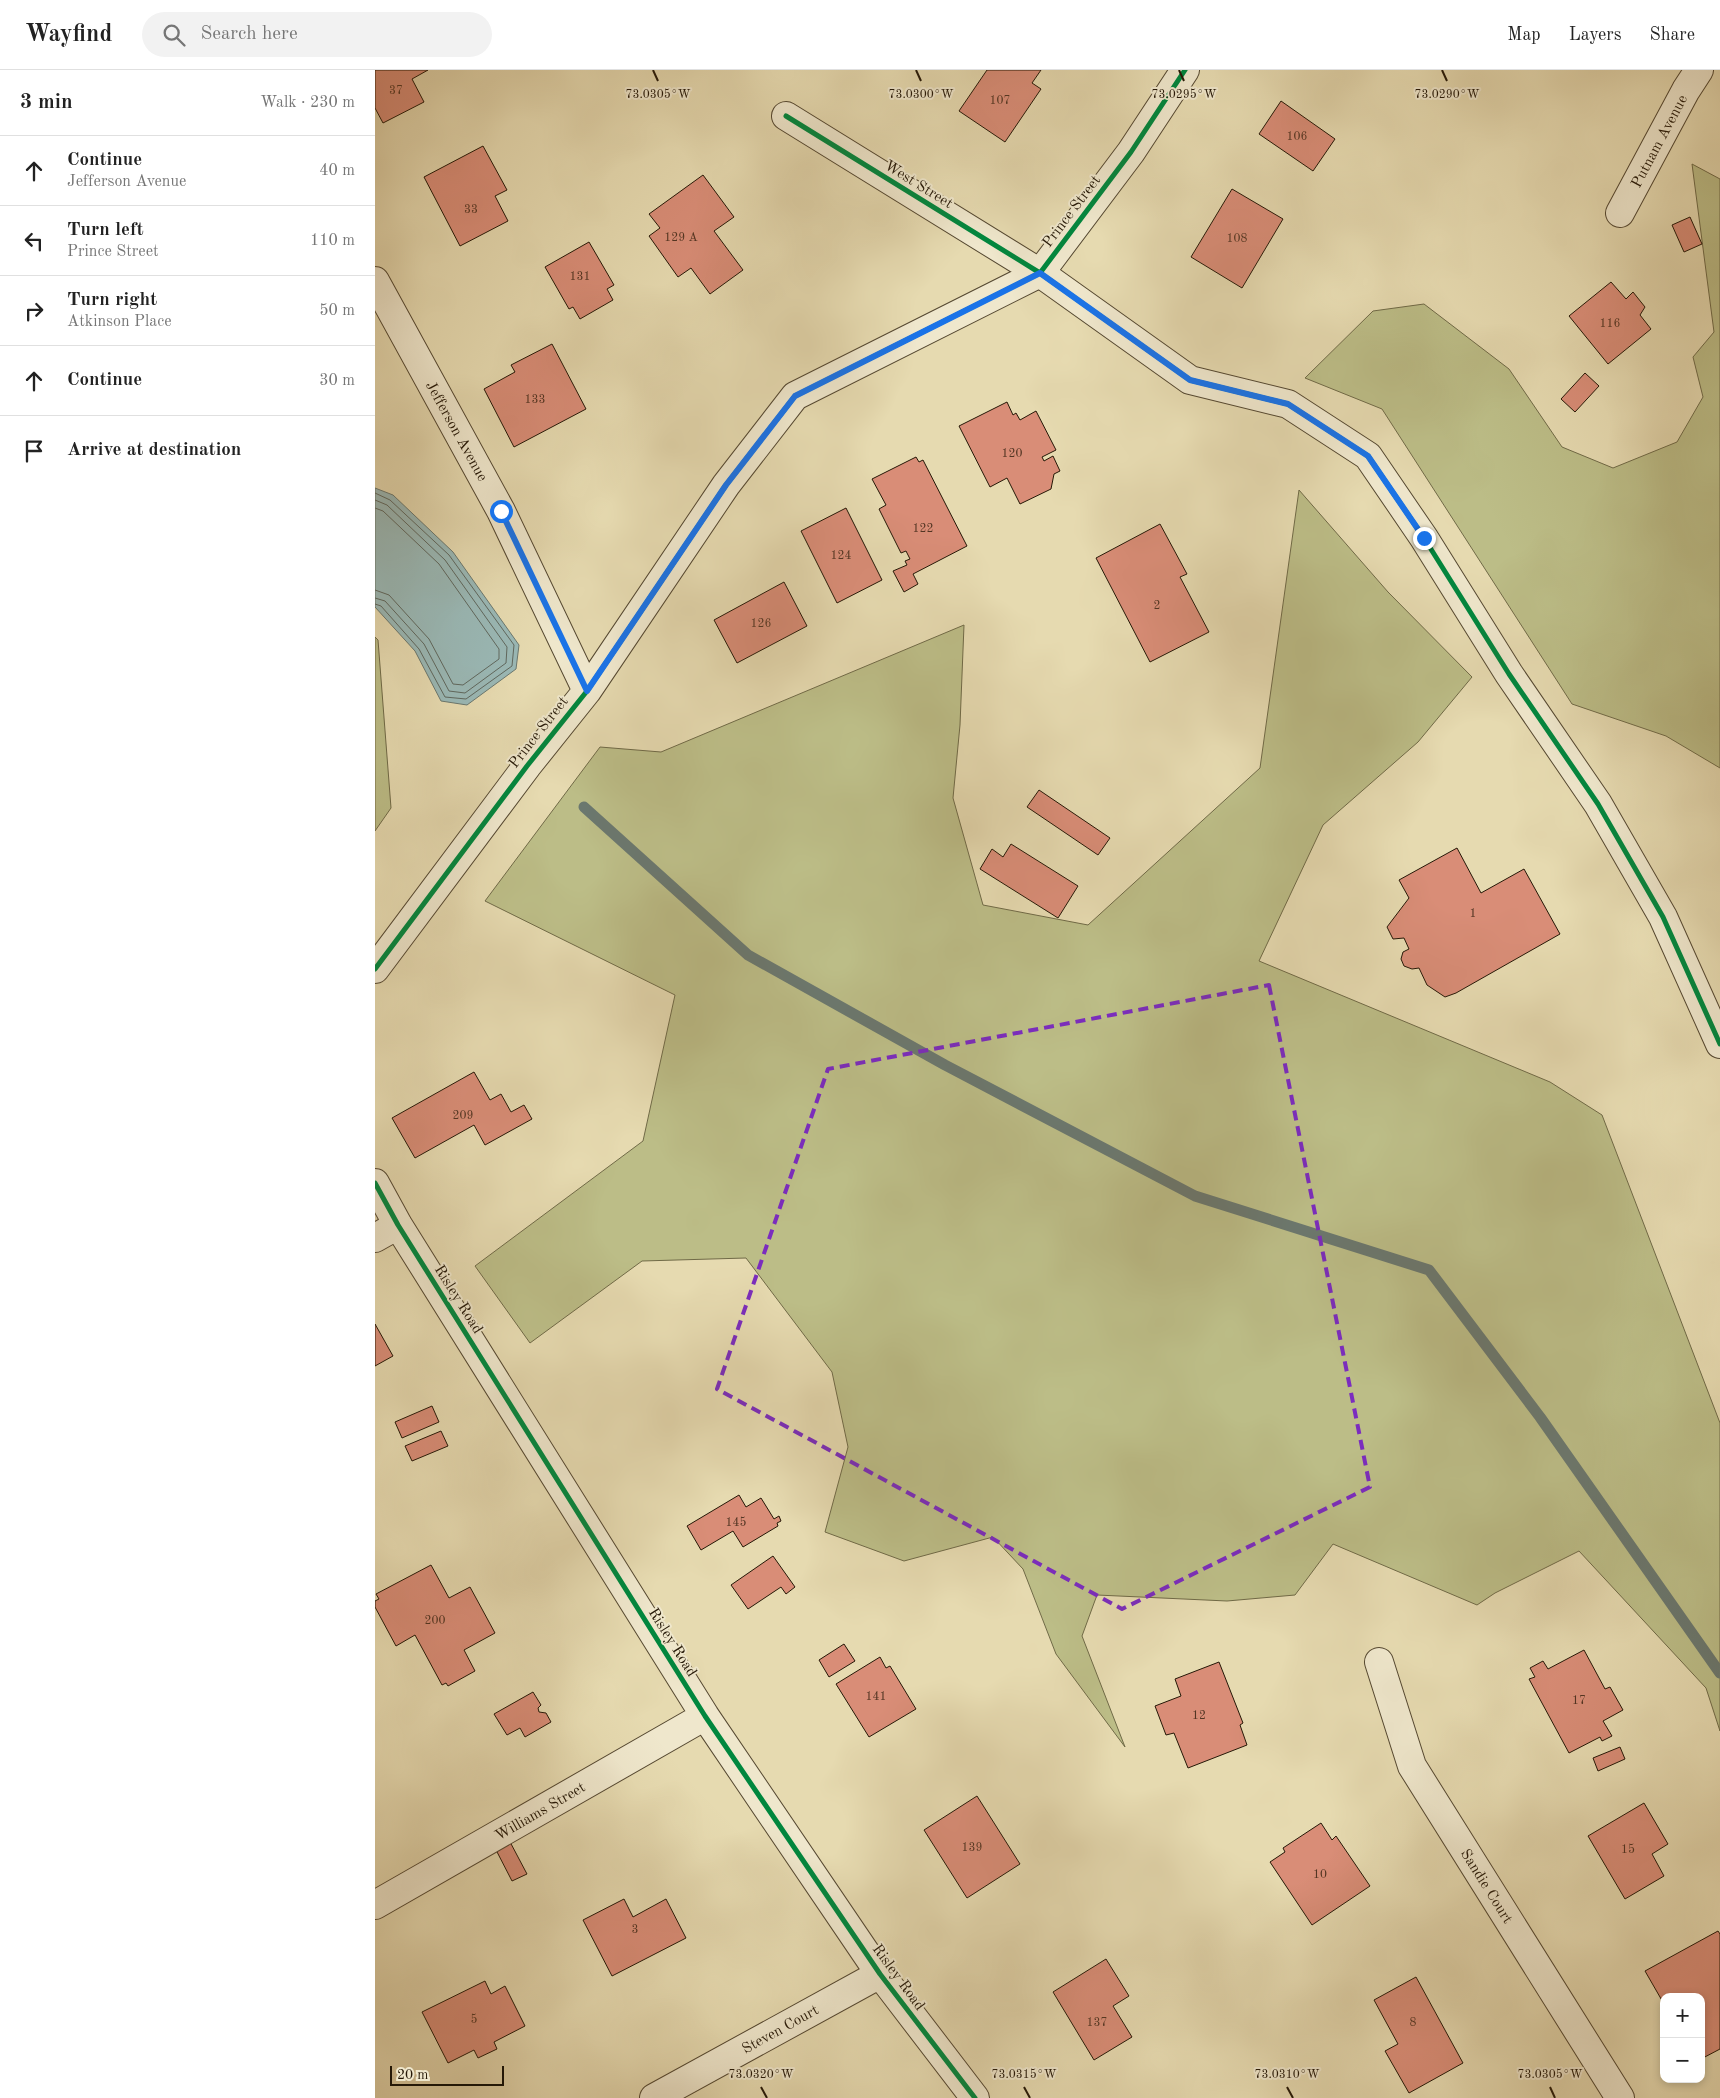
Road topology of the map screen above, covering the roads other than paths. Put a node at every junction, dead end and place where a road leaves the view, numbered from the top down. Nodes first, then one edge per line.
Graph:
1 (1185, 70) edge
2 (1699, 70) edge
3 (786, 116) dead end
4 (1620, 213) dead end
5 (1040, 273) junction
6 (375, 281) edge
7 (587, 691) junction
8 (375, 969) edge
9 (1720, 1044) edge
10 (375, 1183) edge
11 (386, 1232) edge
12 (1379, 1662) dead end
13 (705, 1716) junction
14 (375, 1905) edge
15 (880, 1974) junction
16 (654, 2098) edge
17 (975, 2098) edge
18 (1620, 2098) edge

1 - 5 street, Prince Street
2 - 4 street, Putnam Avenue
3 - 5 street, West Street
5 - 7 street, Prince Street
5 - 9 street, West Street
6 - 7 street, Jefferson Avenue
7 - 8 street, Prince Street
10 - 11 street, Risley Road
11 - 13 street, Risley Road
12 - 18 street, Sandie Court
13 - 14 street, Williams Street
13 - 15 street, Risley Road
15 - 16 street, Steven Court
15 - 17 street, Risley Road

